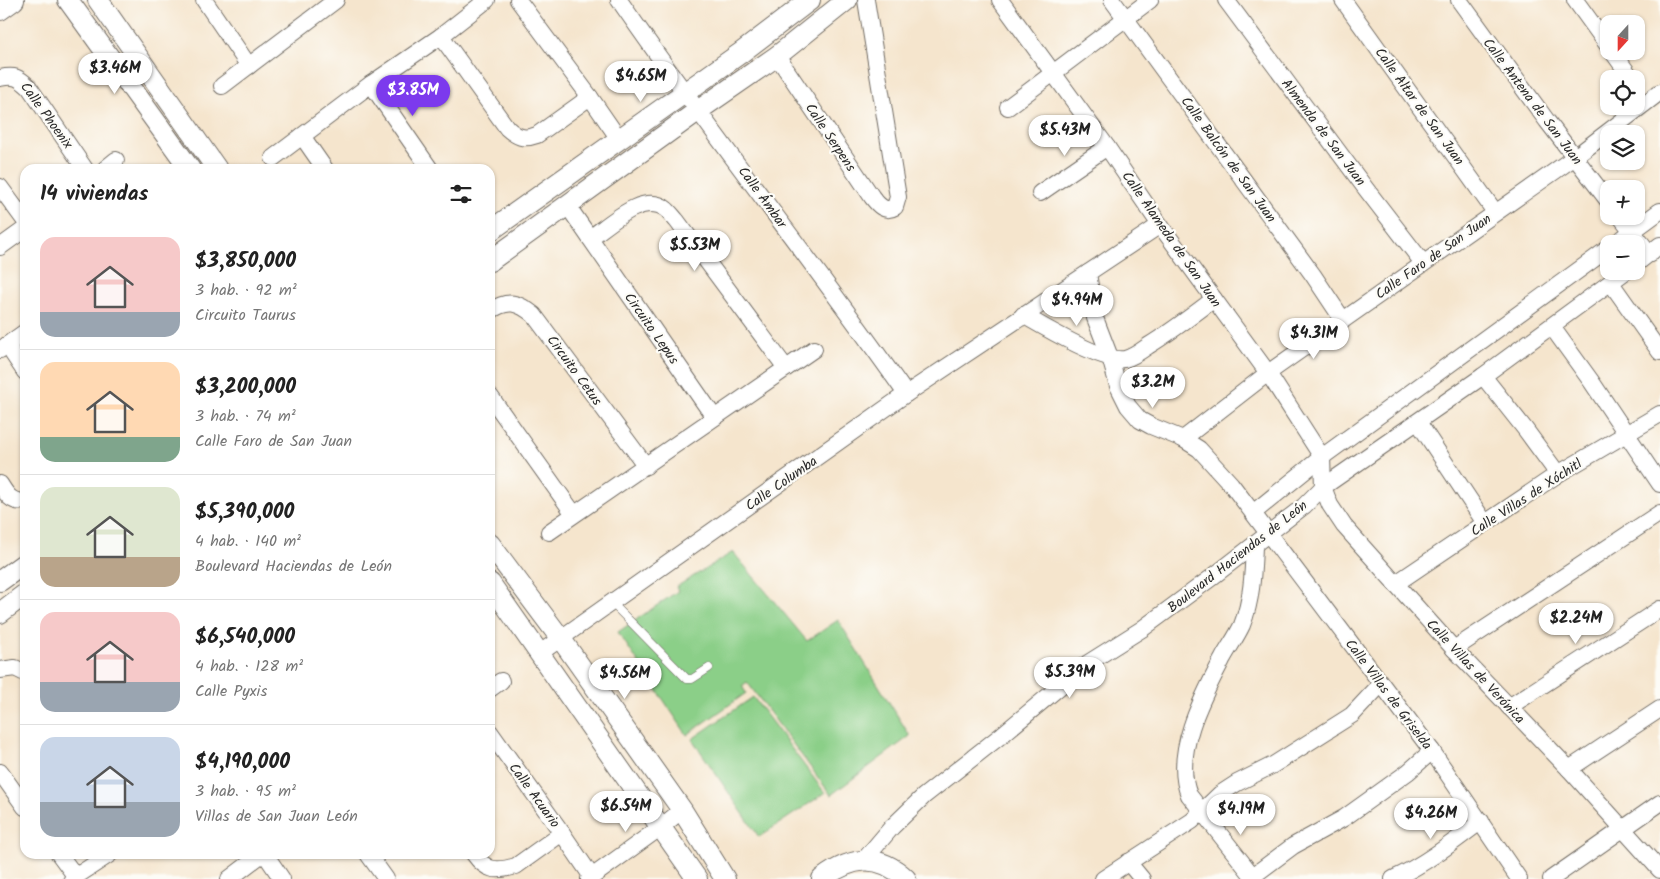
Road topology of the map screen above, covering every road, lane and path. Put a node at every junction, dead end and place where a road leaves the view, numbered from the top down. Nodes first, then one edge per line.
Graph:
1 (14, 0) edge
2 (68, 0) edge
3 (98, 0) edge
4 (204, 0) edge
5 (336, 0) edge
6 (487, 0) edge
7 (518, 0) edge
8 (619, 0) edge
9 (810, 0) edge
10 (847, 0) edge
11 (866, 0) edge
12 (1000, 0) edge
13 (1112, 0) edge
14 (1150, 0) edge
15 (1226, 0) edge
16 (1343, 0) edge
17 (1458, 0) edge
18 (1575, 0) edge
19 (314, 6) edge
20 (0, 10) edge
21 (1125, 18) junction
22 (1600, 35) edge
23 (441, 36) junction
24 (777, 56) junction
25 (249, 66) junction
26 (1053, 74) junction
27 (0, 78) edge
28 (371, 84) junction
29 (222, 86) dead end
30 (686, 93) junction
31 (1654, 96) edge
32 (590, 97) junction
33 (1008, 107) dead end
34 (699, 110) junction
35 (302, 136) junction
36 (619, 139) junction
37 (1107, 147) junction
38 (1575, 157) junction
39 (273, 158) dead end
40 (83, 164) edge
41 (186, 164) edge
42 (213, 164) edge
43 (322, 164) edge
44 (427, 164) edge
45 (0, 186) edge
46 (1600, 190) edge
47 (1040, 193) dead end
48 (567, 205) junction
49 (1660, 211) edge
50 (1495, 212) junction
51 (20, 214) edge
52 (1160, 225) junction
53 (1626, 225) edge
54 (495, 227) edge
55 (1631, 232) junction
56 (20, 233) edge
57 (1627, 235) edge
58 (590, 238) junction
59 (0, 247) edge
60 (1655, 249) edge
61 (1600, 255) edge
62 (495, 257) edge
63 (1645, 257) edge
64 (1423, 263) junction
65 (1088, 273) junction
66 (1615, 280) edge
67 (1611, 283) junction
68 (1214, 299) junction
69 (495, 307) edge
70 (1023, 315) junction
71 (1342, 320) junction
72 (1552, 327) junction
73 (20, 335) edge
74 (3, 347) edge
75 (814, 349) dead end
76 (1660, 352) edge
77 (1110, 357) junction
78 (20, 366) edge
79 (786, 368) junction
80 (1268, 373) junction
81 (1483, 376) junction
82 (906, 394) junction
83 (495, 403) edge
84 (1660, 414) edge
85 (714, 417) junction
86 (1418, 422) junction
87 (1626, 434) junction
88 (1183, 439) junction
89 (1322, 457) junction
90 (646, 466) junction
91 (1558, 474) junction
92 (0, 484) edge
93 (1660, 484) edge
94 (1323, 487) junction
95 (20, 503) edge
96 (1253, 513) junction
97 (1660, 513) edge
98 (574, 514) junction
99 (1485, 523) junction
100 (549, 532) dead end
101 (1270, 534) junction
102 (1254, 546) junction
103 (495, 551) edge
104 (20, 567) edge
105 (0, 581) edge
106 (1395, 584) junction
107 (495, 590) edge
108 (20, 598) edge
109 (612, 603) junction
110 (1660, 609) edge
111 (0, 613) edge
112 (561, 639) junction
113 (1454, 649) junction
114 (540, 653) junction
115 (709, 668) dead end
116 (0, 670) edge
117 (20, 670) edge
118 (1381, 684) junction
119 (1509, 707) junction
120 (1660, 709) edge
121 (495, 739) edge
122 (1432, 751) junction
123 (1569, 770) junction
124 (0, 772) edge
125 (20, 800) edge
126 (1660, 803) edge
127 (682, 810) junction
128 (1201, 812) junction
129 (1481, 821) junction
130 (661, 827) junction
131 (1622, 829) junction
132 (562, 833) junction
133 (62, 859) edge
134 (102, 859) edge
135 (257, 859) edge
136 (268, 859) edge
137 (372, 859) edge
138 (478, 859) edge
139 (864, 860) junction
140 (1128, 862) junction
141 (1660, 870) edge
142 (1254, 877) edge
143 (74, 878) edge
144 (591, 878) edge
145 (229, 879) edge
146 (282, 879) edge
147 (386, 879) edge
148 (697, 879) edge
149 (725, 879) edge
150 (822, 879) edge
151 (906, 879) edge
152 (1103, 879) edge
153 (1142, 879) edge
154 (1393, 879) edge
155 (1519, 879) edge
156 (1551, 879) edge

1 - 20 street
2 - 41 street
3 - 42 street
4 - 25 street
5 - 19 street
6 - 23 street
7 - 32 street
8 - 30 street, Calle Ámbar
9 - 30 street
10 - 24 street
11 - 24 street, Calle Serpens
12 - 26 street, Calle Alameda de San Juan
13 - 21 street, Calle Balcón de San Juan
14 - 21 street
15 - 64 street, Almenda de San Juan
16 - 50 street, Calle Altar de San Juan
17 - 38 street, Calle Antena de San Juan
18 - 22 street
19 - 25 street
21 - 26 street
21 - 71 street, Calle Balcón de San Juan
23 - 28 street
23 - 32 street
24 - 34 street
25 - 29 street
26 - 33 street
26 - 37 street, Calle Alameda de San Juan
27 - 40 street, Calle Phoenix
28 - 35 street
28 - 44 street
30 - 34 street, Calle Ámbar
30 - 36 street
31 - 38 street, Calle Faro de San Juan
32 - 36 street
34 - 48 street
34 - 82 street, Calle Ámbar
35 - 39 street
35 - 43 street
36 - 54 street
37 - 47 street
37 - 52 street, Calle Alameda de San Juan
38 - 46 street, Calle Antena de San Juan
38 - 50 street, Calle Faro de San Juan
45 - 51 street
48 - 58 street, Circuito Lepus
48 - 62 street
49 - 55 street
50 - 64 street, Calle Faro de San Juan
52 - 65 street, Calle Columba
52 - 68 street, Calle Alameda de San Juan
53 - 55 street
55 - 57 street
55 - 60 street
56 - 59 street
58 - 79 street
58 - 85 street, Circuito Lepus
60 - 63 street
61 - 89 street, Boulevard Haciendas de León
64 - 71 street, Calle Faro de San Juan
65 - 70 street, Calle Columba
65 - 77 street, Calle Villas de Griselda
66 - 67 street, Boulevard Haciendas de León
67 - 72 street, Boulevard Haciendas de León
67 - 76 street
68 - 77 street
68 - 80 street, Calle Alameda de San Juan
69 - 90 street, Circuito Cetus
70 - 77 street
70 - 82 street, Calle Columba
71 - 80 street, Calle Faro de San Juan
72 - 81 street, Boulevard Haciendas de León
72 - 87 street
73 - 74 street
74 - 78 street
75 - 79 street
77 - 88 street, Calle Villas de Griselda
79 - 85 street
80 - 88 street, Calle Faro de San Juan
80 - 89 street, Calle Alameda de San Juan
81 - 86 street, Boulevard Haciendas de León
81 - 91 street
82 - 109 street, Calle Columba
83 - 98 street
84 - 87 street, Calle Villas de Xóchitl
85 - 90 street
86 - 94 street, Boulevard Haciendas de León
86 - 99 street
87 - 91 street, Calle Villas de Xóchitl
87 - 93 street
88 - 96 street, Calle Villas de Griselda
89 - 94 street, Calle Villas de Verónica
89 - 96 street, Boulevard Haciendas de León
90 - 98 street
91 - 99 street, Calle Villas de Xóchitl
92 - 95 street
94 - 101 street, Boulevard Haciendas de León
94 - 106 street, Calle Villas de Verónica
96 - 101 street, Calle Villas de Griselda
97 - 113 street
98 - 100 street
99 - 106 street, Calle Villas de Xóchitl
101 - 102 street, Boulevard Haciendas de León
101 - 118 street, Calle Villas de Griselda
102 - 128 street
102 - 139 street, Boulevard Haciendas de León
103 - 112 street
104 - 105 street
106 - 113 street, Calle Villas de Verónica
107 - 114 street
108 - 111 street
109 - 112 street, Calle Columba
109 - 115 lane
110 - 119 street
112 - 114 street, Calle Columba
112 - 127 street
113 - 119 street, Calle Villas de Verónica
114 - 130 street
116 - 117 street
118 - 122 street, Calle Villas de Griselda
118 - 128 street
119 - 123 street, Calle Villas de Verónica
120 - 123 street
121 - 132 street, Calle Acuario
122 - 129 street, Calle Villas de Griselda
122 - 142 street
123 - 131 street, Calle Villas de Verónica
124 - 125 street
126 - 131 street
127 - 130 street
127 - 149 street
128 - 140 street
128 - 142 street
129 - 154 street
129 - 155 street, Calle Villas de Griselda
130 - 144 street
130 - 148 street
131 - 141 street, Calle Villas de Verónica
131 - 156 street
132 - 138 street, Calle Acuario
132 - 144 street, Calle Acuario
133 - 143 street
134 - 143 street
135 - 145 street
136 - 146 street
137 - 147 street
139 - 150 street
139 - 151 street
140 - 152 street
140 - 153 street

